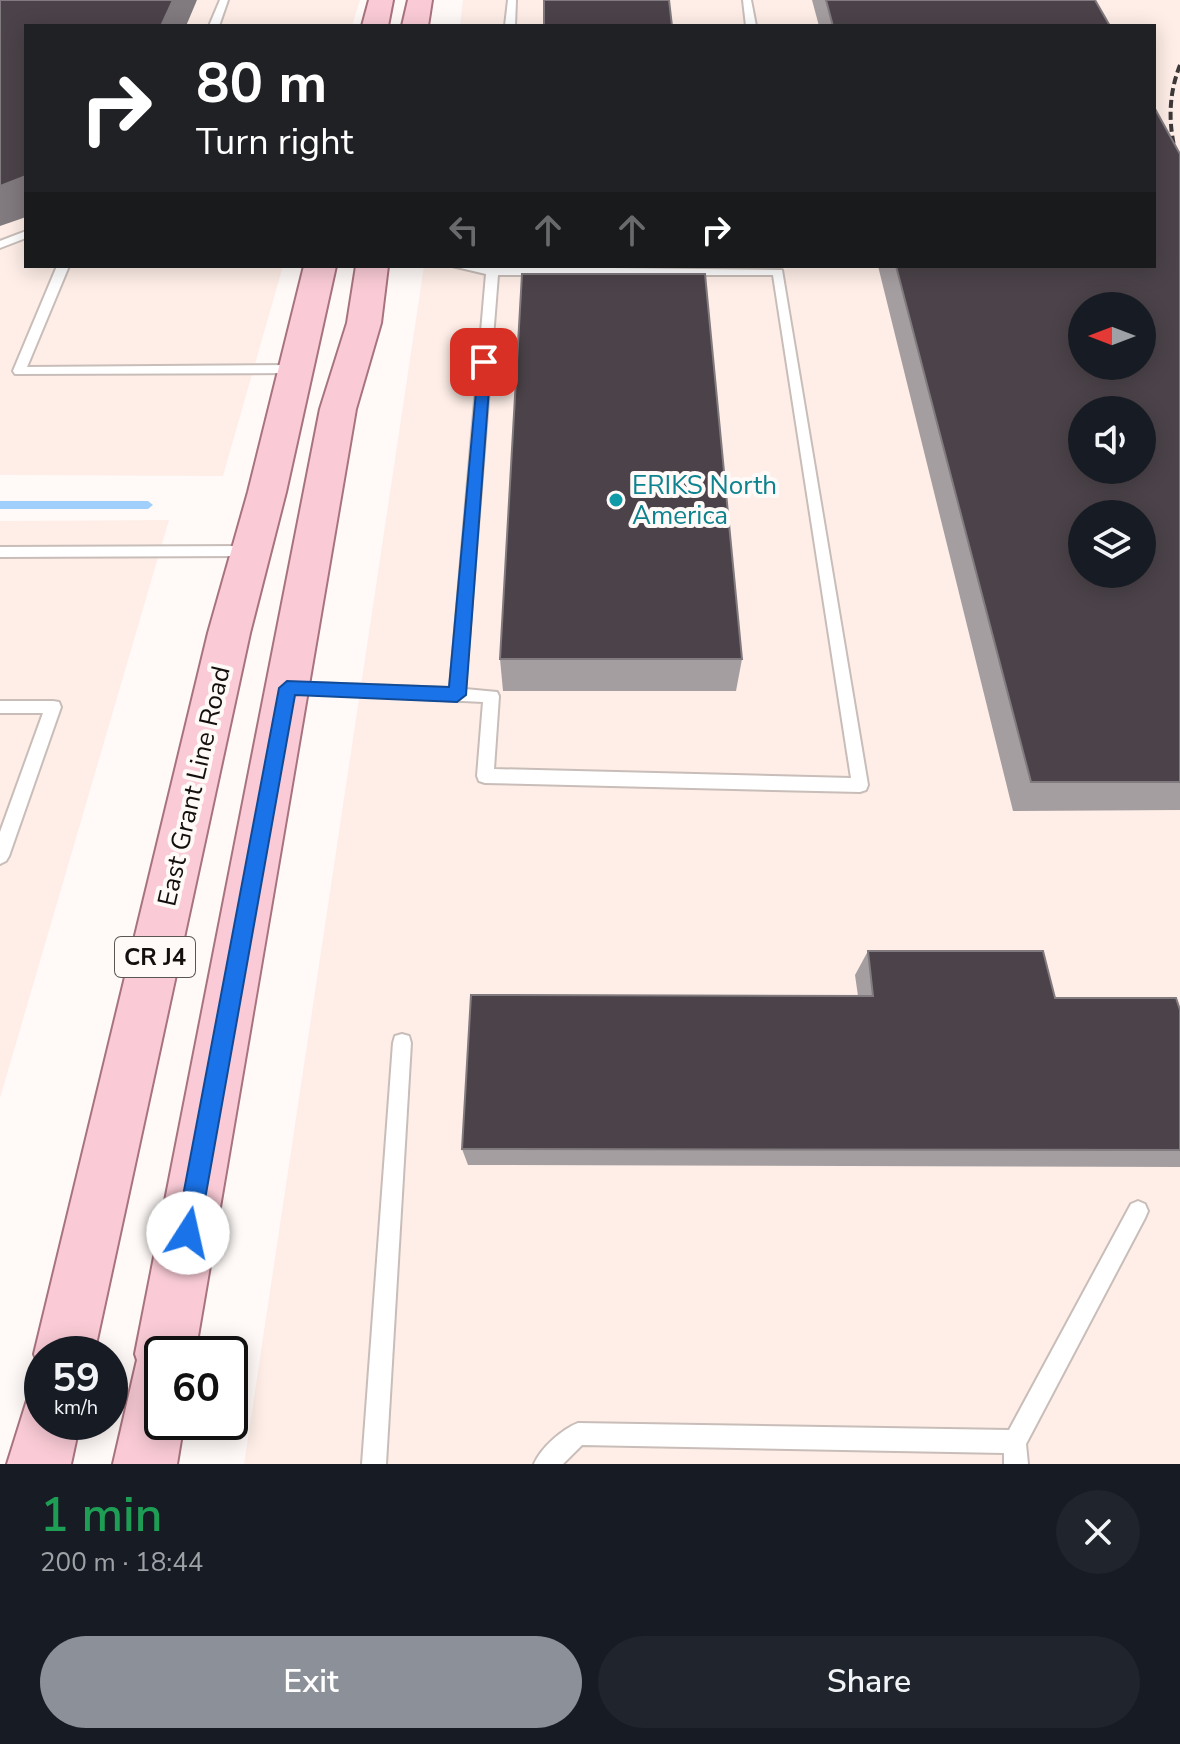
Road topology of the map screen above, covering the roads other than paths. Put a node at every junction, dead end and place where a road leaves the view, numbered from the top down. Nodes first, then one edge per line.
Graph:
1 (224, 0) edge
2 (381, 0) edge
3 (420, 0) edge
4 (512, 0) edge
5 (747, 0) edge
6 (215, 24) edge
7 (375, 24) edge
8 (415, 24) edge
9 (510, 24) edge
10 (751, 24) edge
11 (24, 235) edge
12 (0, 245) edge
13 (62, 268) edge
14 (320, 268) edge
15 (372, 268) edge
16 (472, 268) edge
17 (785, 269) edge
18 (492, 271) junction
19 (295, 369) junction
20 (251, 551) junction
21 (0, 552) edge
22 (287, 688) junction
23 (457, 695) junction
24 (0, 707) edge
25 (0, 856) edge
26 (402, 1043) dead end
27 (1138, 1211) dead end
28 (68, 1336) edge
29 (168, 1336) edge
30 (45, 1440) edge
31 (149, 1440) edge
32 (1015, 1453) edge
33 (39, 1464) edge
34 (145, 1464) edge
35 (374, 1464) edge
36 (546, 1464) edge

1 - 6 lane
2 - 7 main road
3 - 8 main road
4 - 9 lane
5 - 10 lane
11 - 12 lane
13 - 19 lane
14 - 19 main road, East Grant Line Road / CR J4
15 - 22 main road, CR J4
16 - 18 lane
17 - 18 lane
17 - 23 lane
18 - 23 lane
19 - 20 main road, East Grant Line Road / CR J4
20 - 21 lane
20 - 28 main road, East Grant Line Road / CR J4
22 - 23 lane
22 - 29 main road, CR J4
24 - 25 lane
26 - 35 lane
27 - 32 lane
30 - 33 main road
31 - 34 main road
32 - 36 lane

